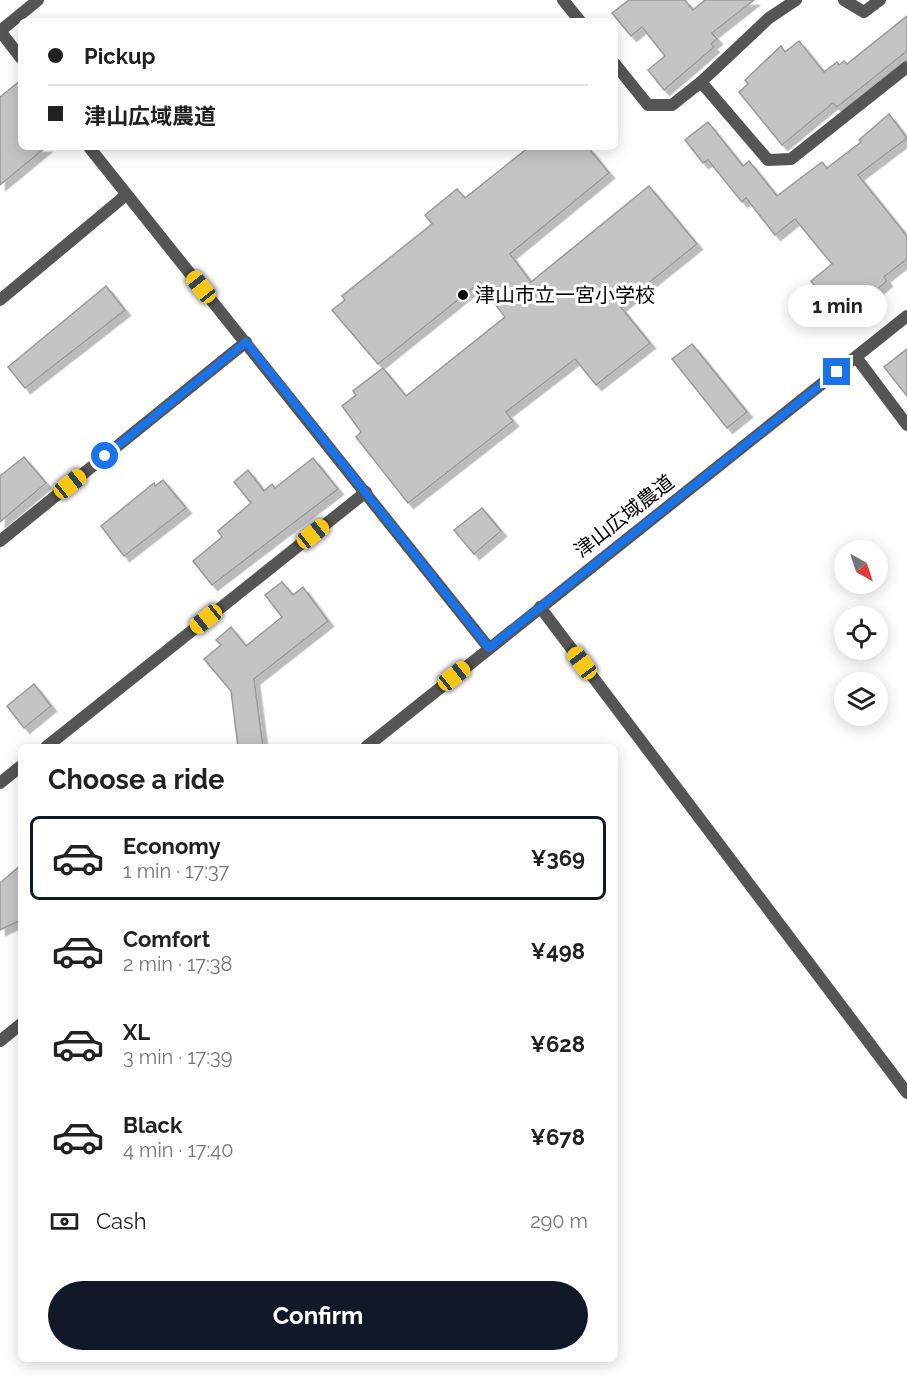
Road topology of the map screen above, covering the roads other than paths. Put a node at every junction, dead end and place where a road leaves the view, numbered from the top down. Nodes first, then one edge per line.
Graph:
1 (38, 0) edge
2 (563, 0) edge
3 (796, 0) edge
4 (844, 0) edge
5 (880, 0) edge
6 (578, 18) edge
7 (18, 54) edge
8 (907, 67) edge
9 (618, 68) edge
10 (701, 82) junction
11 (91, 150) edge
12 (126, 195) junction
13 (0, 300) edge
14 (907, 316) edge
15 (246, 342) junction
16 (856, 357) junction
17 (907, 425) edge
18 (366, 492) junction
19 (0, 541) edge
20 (540, 607) junction
21 (489, 648) junction
22 (49, 744) edge
23 (370, 744) edge
24 (18, 768) edge
25 (0, 783) edge
26 (18, 1026) edge
27 (0, 1041) edge
28 (907, 1093) edge

1 - 7 street
2 - 6 street
3 - 10 street
4 - 5 street
8 - 10 street
9 - 10 street
11 - 12 street
12 - 13 street
12 - 15 street
14 - 16 street, 津山広域農道
15 - 18 street
15 - 19 street
16 - 17 street
16 - 20 street, 津山広域農道
18 - 21 street
18 - 22 street
20 - 21 street, 津山広域農道
20 - 28 street
21 - 23 street, 津山広域農道
24 - 25 street
26 - 27 street

